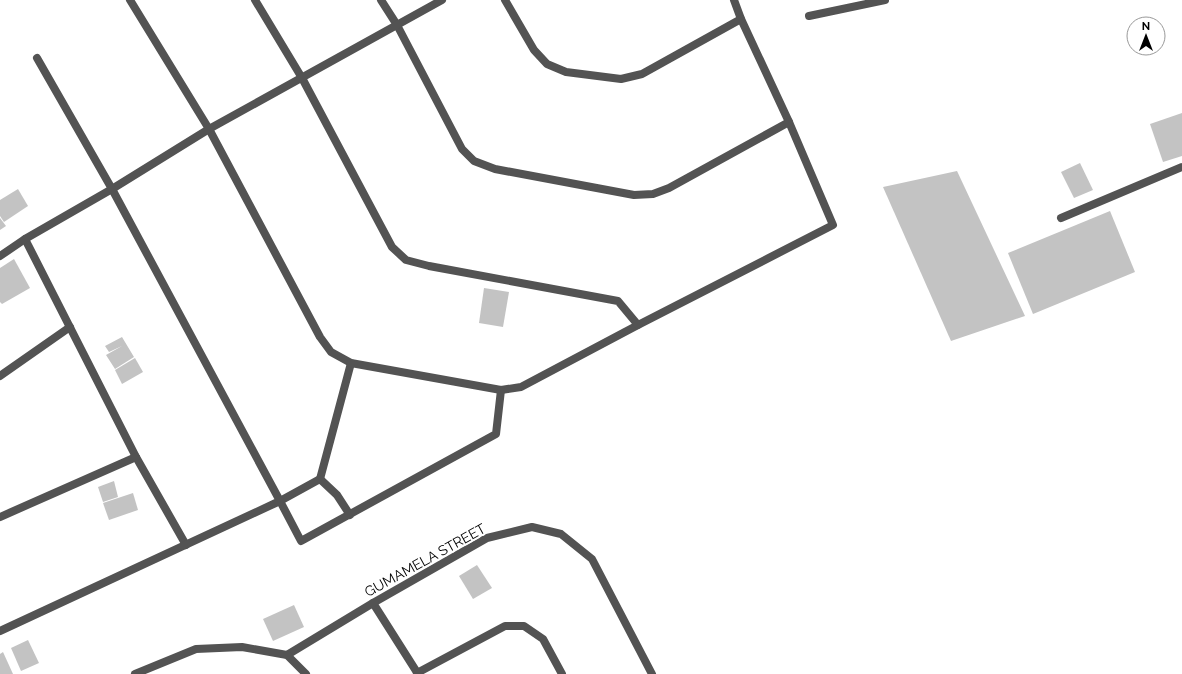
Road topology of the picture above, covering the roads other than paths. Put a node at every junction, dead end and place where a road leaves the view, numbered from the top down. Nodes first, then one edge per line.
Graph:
1 (130, 0) edge
2 (255, 0) edge
3 (381, 0) edge
4 (442, 0) edge
5 (505, 0) edge
6 (734, 0) edge
7 (885, 0) edge
8 (809, 16) dead end
9 (741, 19) junction
10 (397, 25) junction
11 (37, 58) dead end
12 (302, 78) junction
13 (789, 122) junction
14 (209, 129) junction
15 (1182, 167) edge
16 (112, 189) junction
17 (1061, 218) dead end
18 (25, 239) junction
19 (0, 256) edge
20 (638, 325) junction
21 (70, 327) junction
22 (351, 362) junction
23 (0, 376) edge
24 (501, 390) junction
25 (136, 457) junction
26 (320, 479) junction
27 (280, 501) junction
28 (350, 515) junction
29 (0, 517) edge
30 (186, 545) junction
31 (373, 603) junction
32 (0, 631) edge
33 (287, 655) junction
34 (418, 673) edge
35 (135, 674) edge
36 (306, 674) edge
37 (562, 674) edge
38 (652, 674) edge

1 - 14 street
2 - 12 street
3 - 10 street
4 - 10 street
5 - 9 street
6 - 9 street
7 - 8 street
9 - 13 street
10 - 12 street
10 - 13 street
11 - 16 street
12 - 14 street
12 - 20 street
13 - 20 street
14 - 16 street
14 - 22 street
15 - 17 street
16 - 18 street
16 - 27 street
18 - 19 street
18 - 21 street
20 - 24 street
21 - 23 street
21 - 25 street
22 - 24 street
22 - 26 street
24 - 28 street
25 - 29 street
25 - 30 street
26 - 27 street
26 - 28 street
27 - 28 street
27 - 30 street
30 - 32 street
31 - 33 street, GUMAMELA STREET
31 - 34 street
31 - 38 street, GUMAMELA STREET
33 - 35 street
33 - 36 street
34 - 37 street

